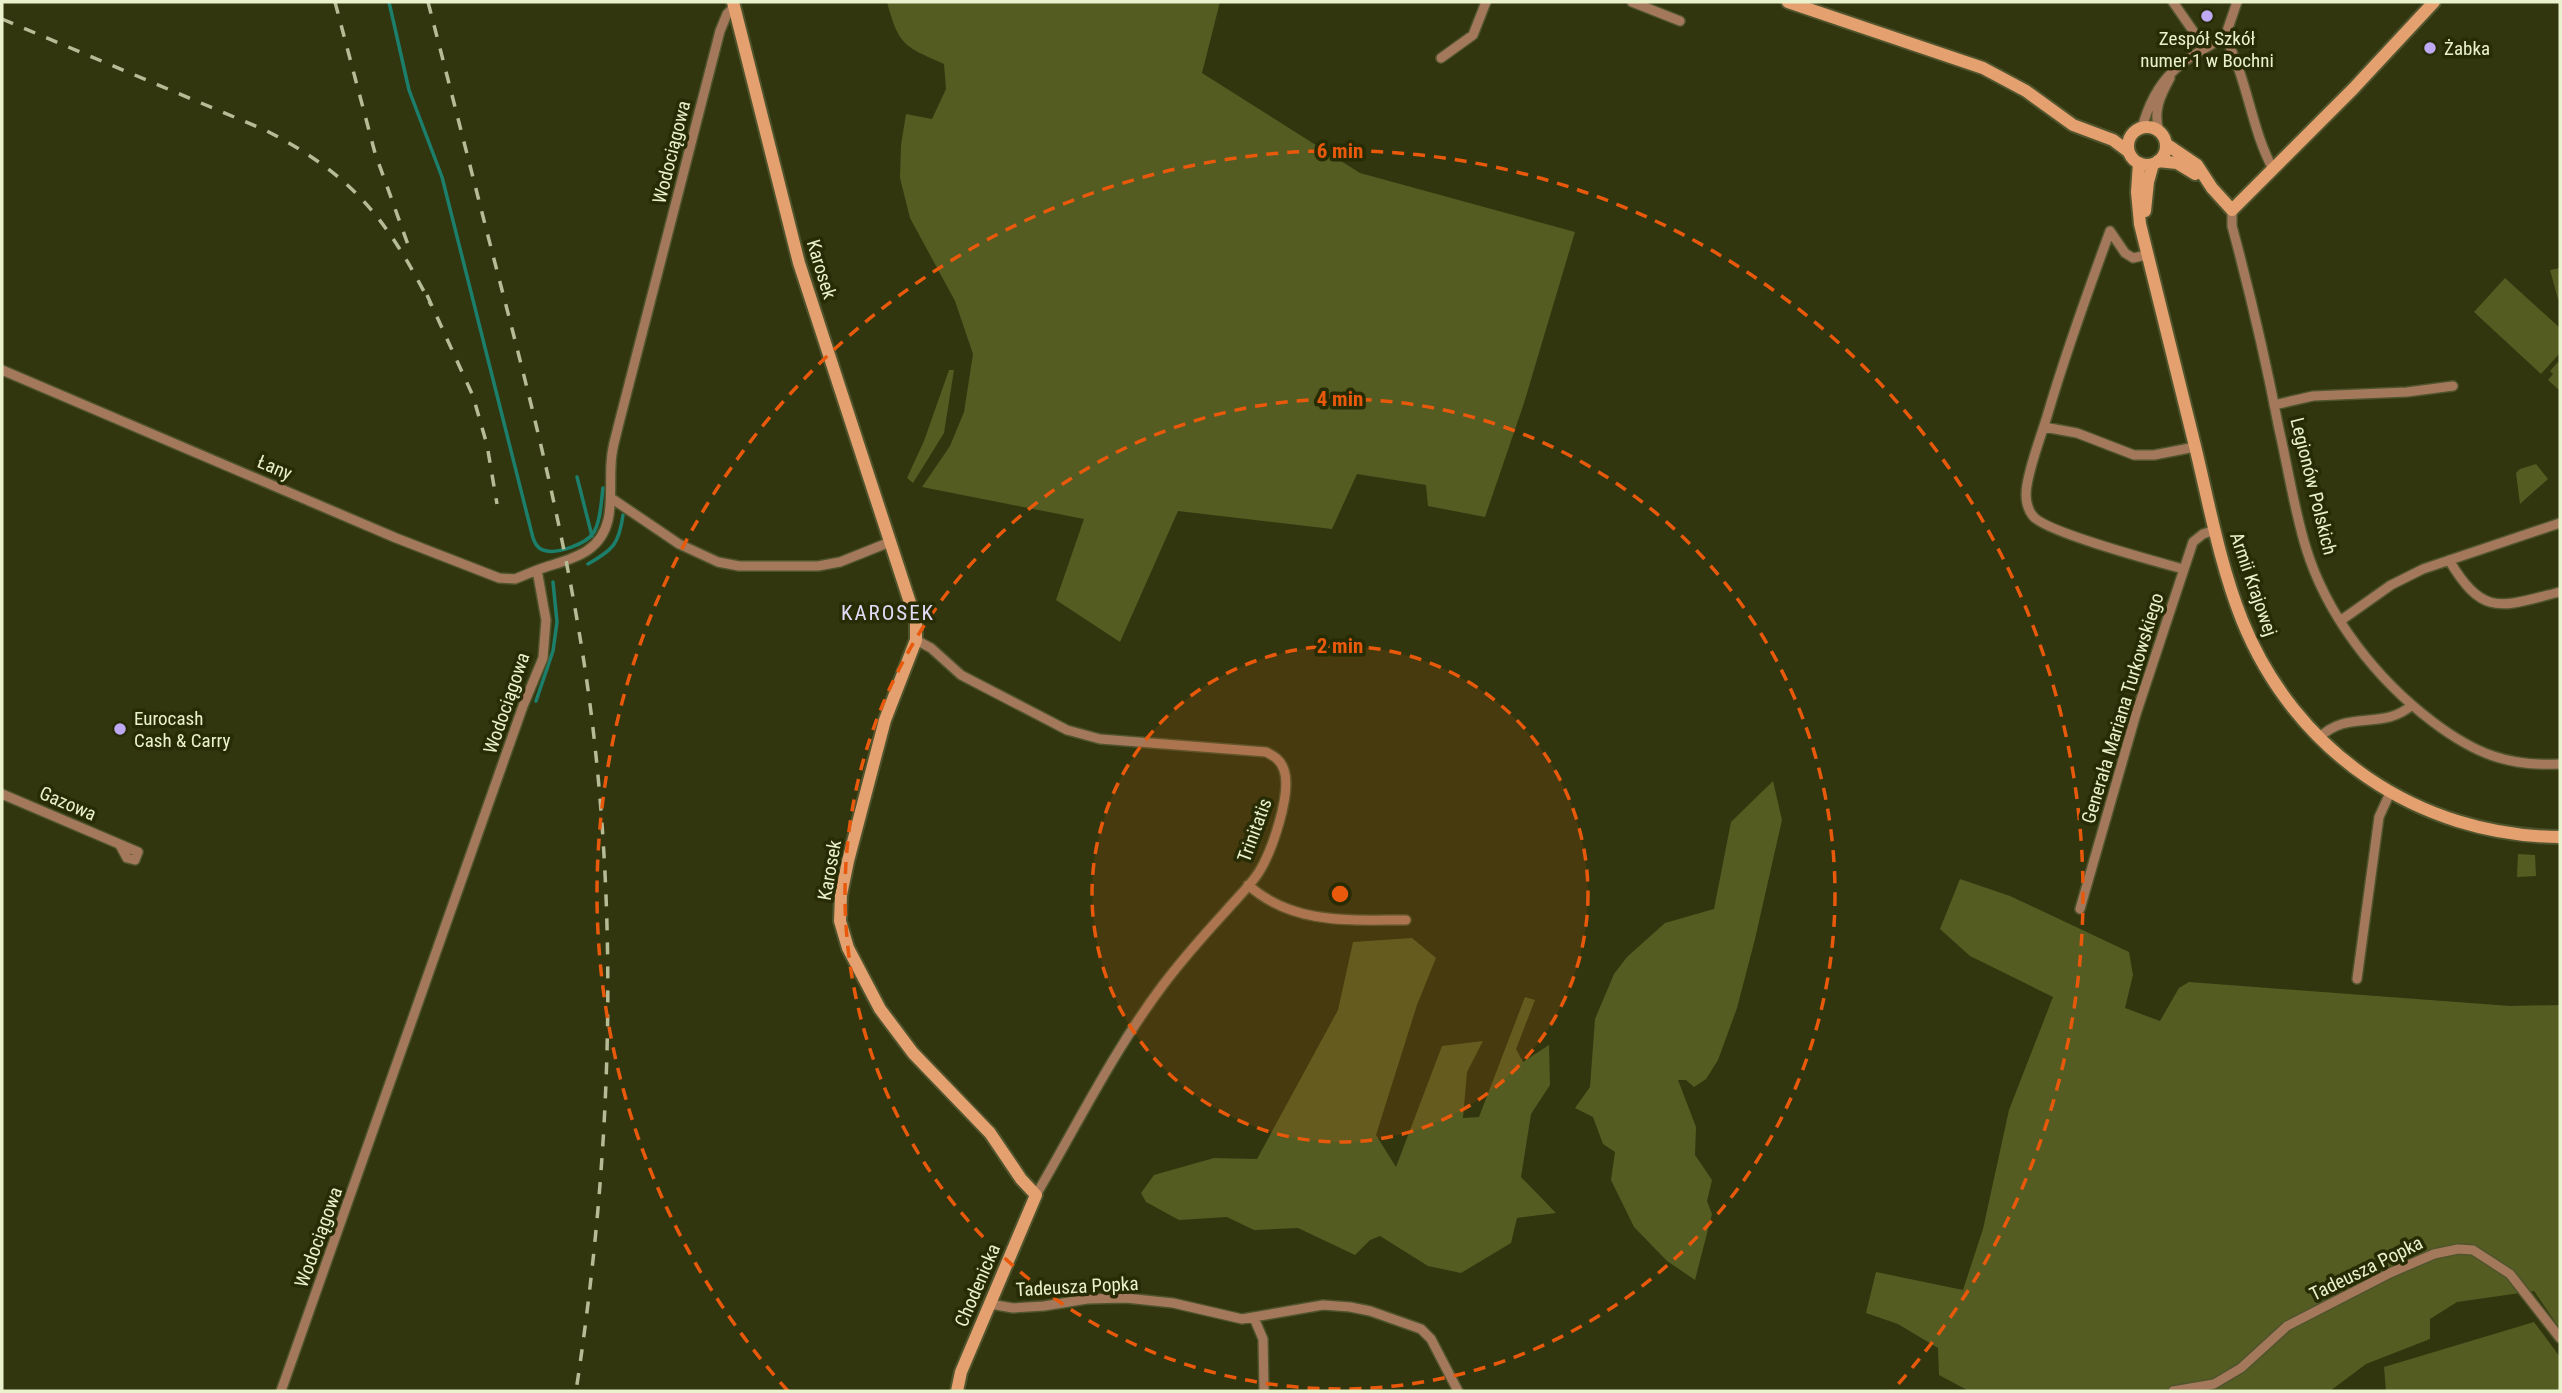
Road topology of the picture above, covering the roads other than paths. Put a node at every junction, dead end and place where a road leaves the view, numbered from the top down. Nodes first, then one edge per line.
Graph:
1 (1486, 2) edge
2 (1632, 2) edge
3 (1788, 2) edge
4 (2173, 2) edge
5 (2237, 2) edge
6 (2434, 2) edge
7 (734, 5) edge
8 (1680, 21) dead end
9 (2225, 37) junction
10 (2204, 48) junction
11 (1441, 58) dead end
12 (2177, 68) junction
13 (2055, 111) junction
14 (2139, 129) junction
15 (2159, 131) junction
16 (2166, 144) junction
17 (2129, 152) junction
18 (2156, 162) junction
19 (2138, 163) junction
20 (2273, 169) junction
21 (2212, 188) junction
22 (2232, 209) junction
23 (2146, 251) junction
24 (2, 370) edge
25 (2454, 386) dead end
26 (2274, 405) junction
27 (2044, 426) junction
28 (2195, 447) junction
29 (611, 498) junction
30 (2560, 523) edge
31 (2215, 530) junction
32 (890, 542) junction
33 (2449, 560) junction
34 (2183, 569) junction
35 (537, 570) junction
36 (2560, 592) edge
37 (2340, 621) junction
38 (916, 640) junction
39 (2412, 705) junction
40 (2319, 738) junction
41 (2560, 764) edge
42 (2390, 793) junction
43 (2, 794) edge
44 (2560, 838) edge
45 (120, 845) dead end
46 (1248, 886) junction
47 (2080, 909) dead end
48 (1406, 920) dead end
49 (2357, 979) dead end
50 (1036, 1195) junction
51 (990, 1304) junction
52 (1254, 1318) junction
53 (2560, 1338) edge
54 (281, 1391) edge
55 (957, 1391) edge
56 (1264, 1391) edge
57 (1458, 1391) edge
58 (2173, 1391) edge

1 - 11 street
2 - 8 street
3 - 13 street
4 - 10 street
5 - 9 street
6 - 20 street
7 - 29 street, Wodociągowa
7 - 32 street, Karosek
9 - 10 street
9 - 20 street
10 - 12 street
12 - 14 street
12 - 15 street
13 - 14 street
13 - 17 street
14 - 15 street
14 - 17 street
15 - 16 street
16 - 18 street
16 - 21 street
17 - 19 street
18 - 19 street
18 - 21 street
18 - 23 street, Armii Krajowej
19 - 23 street, Armii Krajowej
20 - 22 street
21 - 22 street
22 - 26 street, Legionów Polskich
23 - 27 street
23 - 28 street, Armii Krajowej
24 - 35 street, Łany
25 - 26 street
26 - 37 street, Legionów Polskich
27 - 28 street
27 - 34 street
28 - 31 street, Armii Krajowej
29 - 32 street
29 - 35 street, Wodociągowa
30 - 33 street
31 - 34 street, Generała Mariana Turkowskiego
31 - 40 street, Armii Krajowej
32 - 38 street, Karosek
33 - 36 street
33 - 37 street
34 - 47 street, Generała Mariana Turkowskiego
35 - 54 street, Wodociągowa
37 - 39 street, Legionów Polskich
38 - 46 street, Trinitatis
38 - 50 street, Karosek
39 - 40 street
39 - 41 street, Legionów Polskich
40 - 42 street, Armii Krajowej
42 - 44 street, Armii Krajowej
42 - 49 street
43 - 45 street, Gazowa
46 - 48 street
46 - 50 street, Trinitatis
50 - 51 street, Chodenicka
51 - 52 street, Tadeusza Popka
51 - 55 street, Chodenicka
52 - 56 street
52 - 57 street, Tadeusza Popka
53 - 58 street, Tadeusza Popka

